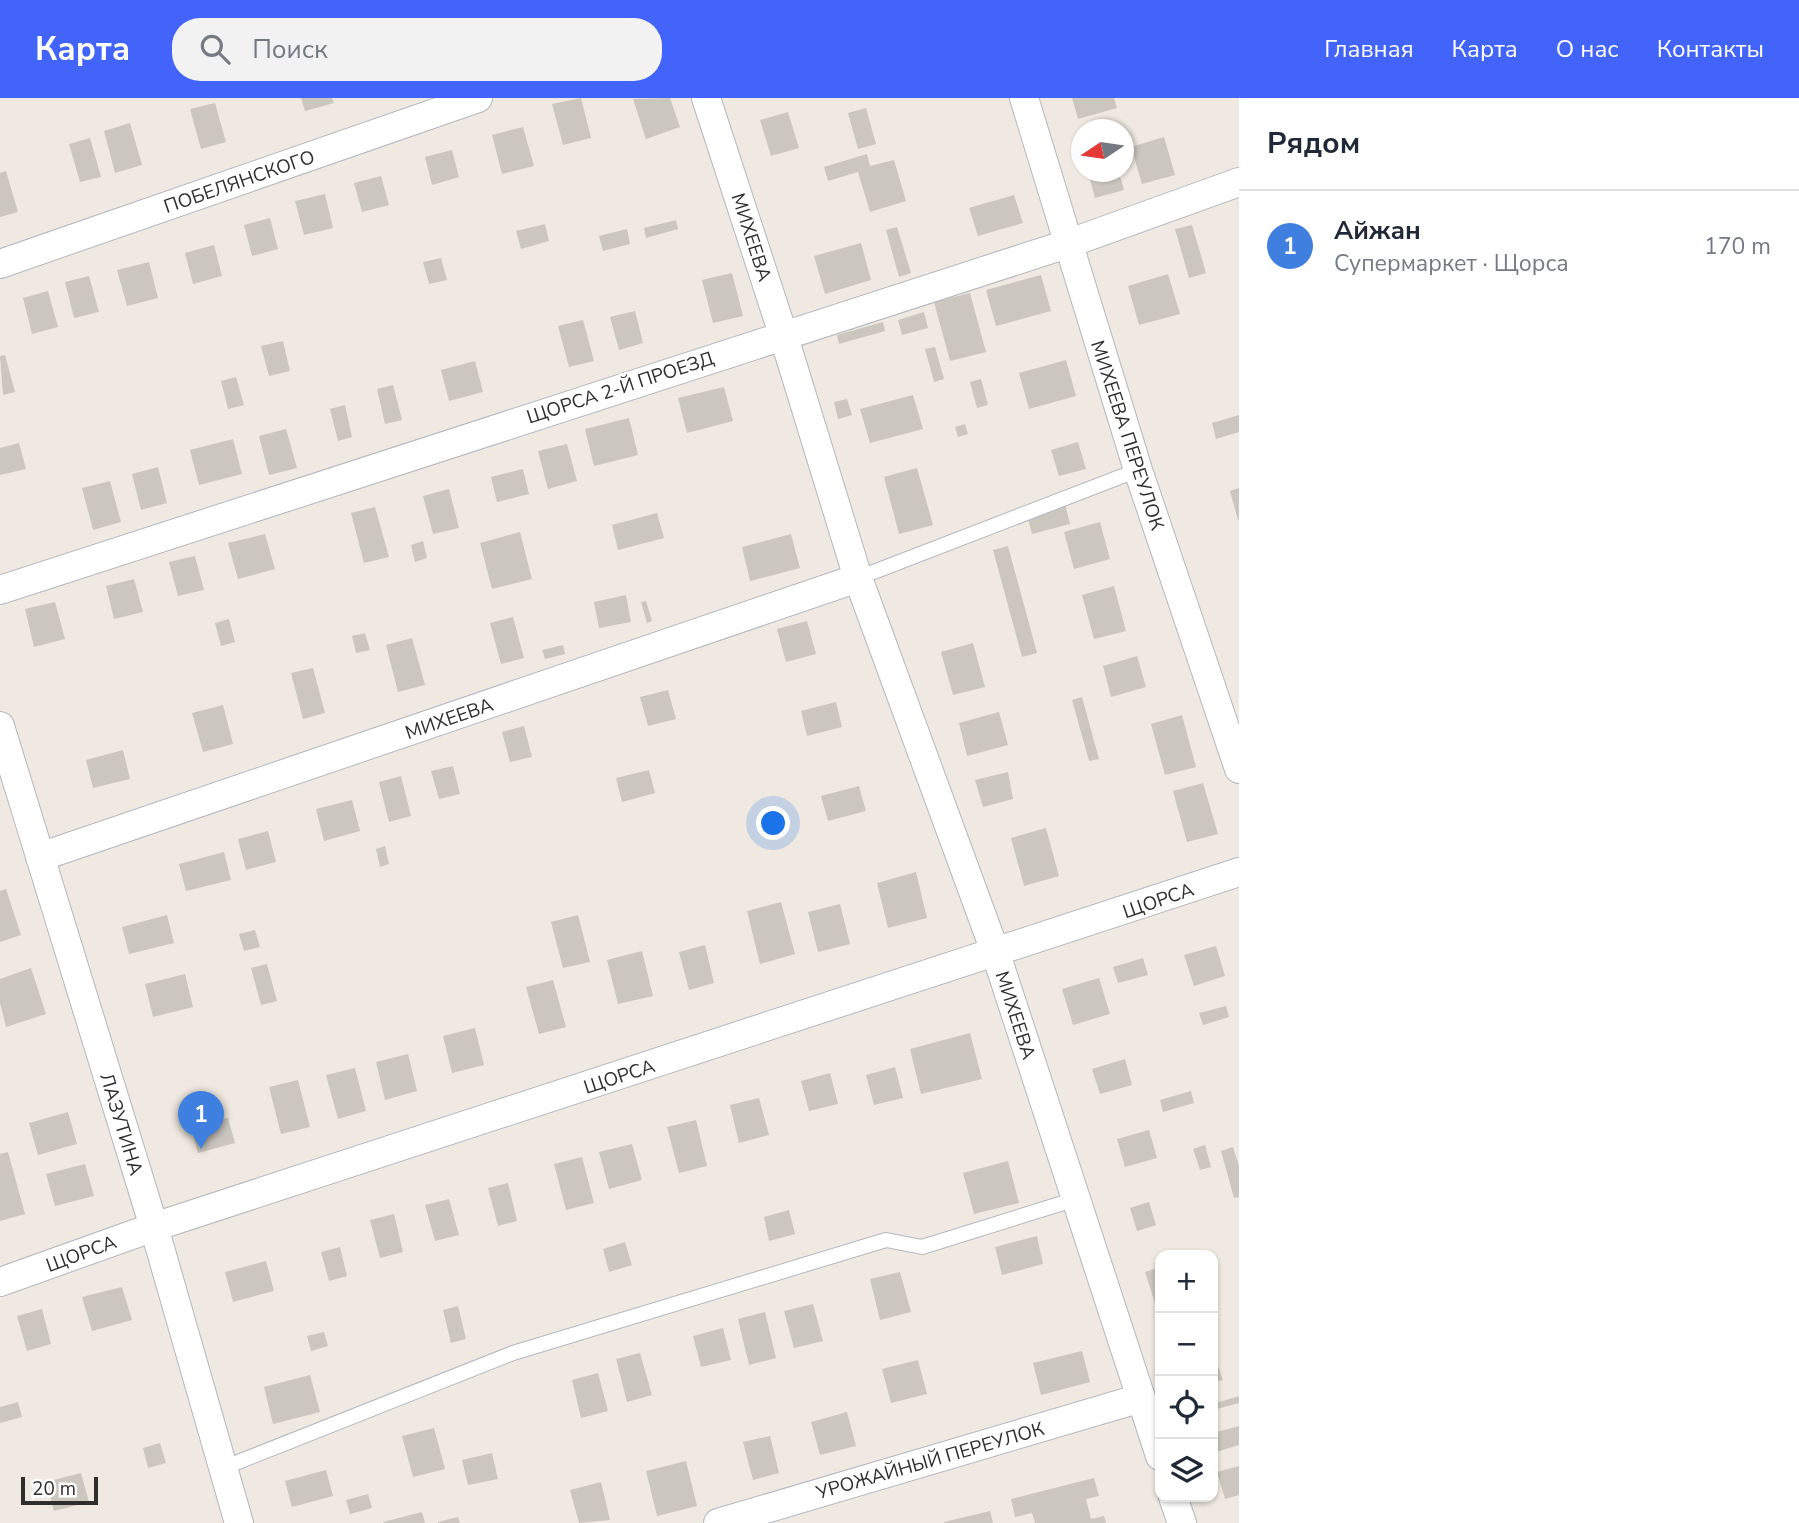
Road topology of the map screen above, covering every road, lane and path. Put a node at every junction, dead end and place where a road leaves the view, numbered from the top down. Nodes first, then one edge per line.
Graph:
1 (478, 98) edge
2 (706, 98) edge
3 (1024, 98) edge
4 (1239, 182) edge
5 (1067, 244) junction
6 (0, 264) edge
7 (783, 334) junction
8 (1138, 470) junction
9 (858, 578) junction
10 (0, 590) edge
11 (0, 726) edge
12 (1239, 769) edge
13 (40, 857) junction
14 (1239, 872) edge
15 (996, 954) junction
16 (1076, 1199) junction
17 (154, 1227) junction
18 (0, 1282) edge
19 (1141, 1398) junction
20 (1155, 1441) edge
21 (223, 1468) junction
22 (1175, 1502) edge
23 (239, 1523) edge
24 (718, 1523) edge
25 (1182, 1523) edge

1 - 6 street, ПОБЕЛЯНСКОГО
2 - 7 street, МИХЕЕВА
3 - 5 street, МИХЕЕВА ПЕРЕУЛОК
4 - 5 street, ЩОРСА 2-Й ПРОЕЗД
5 - 7 street, ЩОРСА 2-Й ПРОЕЗД
5 - 8 street, МИХЕЕВА ПЕРЕУЛОК
7 - 9 street, МИХЕЕВА
7 - 10 street, ЩОРСА 2-Й ПРОЕЗД
8 - 9 lane
8 - 12 street, МИХЕЕВА ПЕРЕУЛОК
9 - 13 street, МИХЕЕВА
9 - 15 street, МИХЕЕВА
11 - 13 street, ЛАЗУТИНА
13 - 17 street, ЛАЗУТИНА
14 - 15 street, ЩОРСА
15 - 16 street, МИХЕЕВА
15 - 17 street, ЩОРСА
16 - 19 street, МИХЕЕВА
16 - 21 lane
17 - 18 street, ЩОРСА
17 - 21 street, ЛАЗУТИНА
19 - 20 street, МИХЕЕВА
19 - 24 street, УРОЖАЙНЫЙ ПЕРЕУЛОК
21 - 23 street, ЛАЗУТИНА
22 - 25 street

